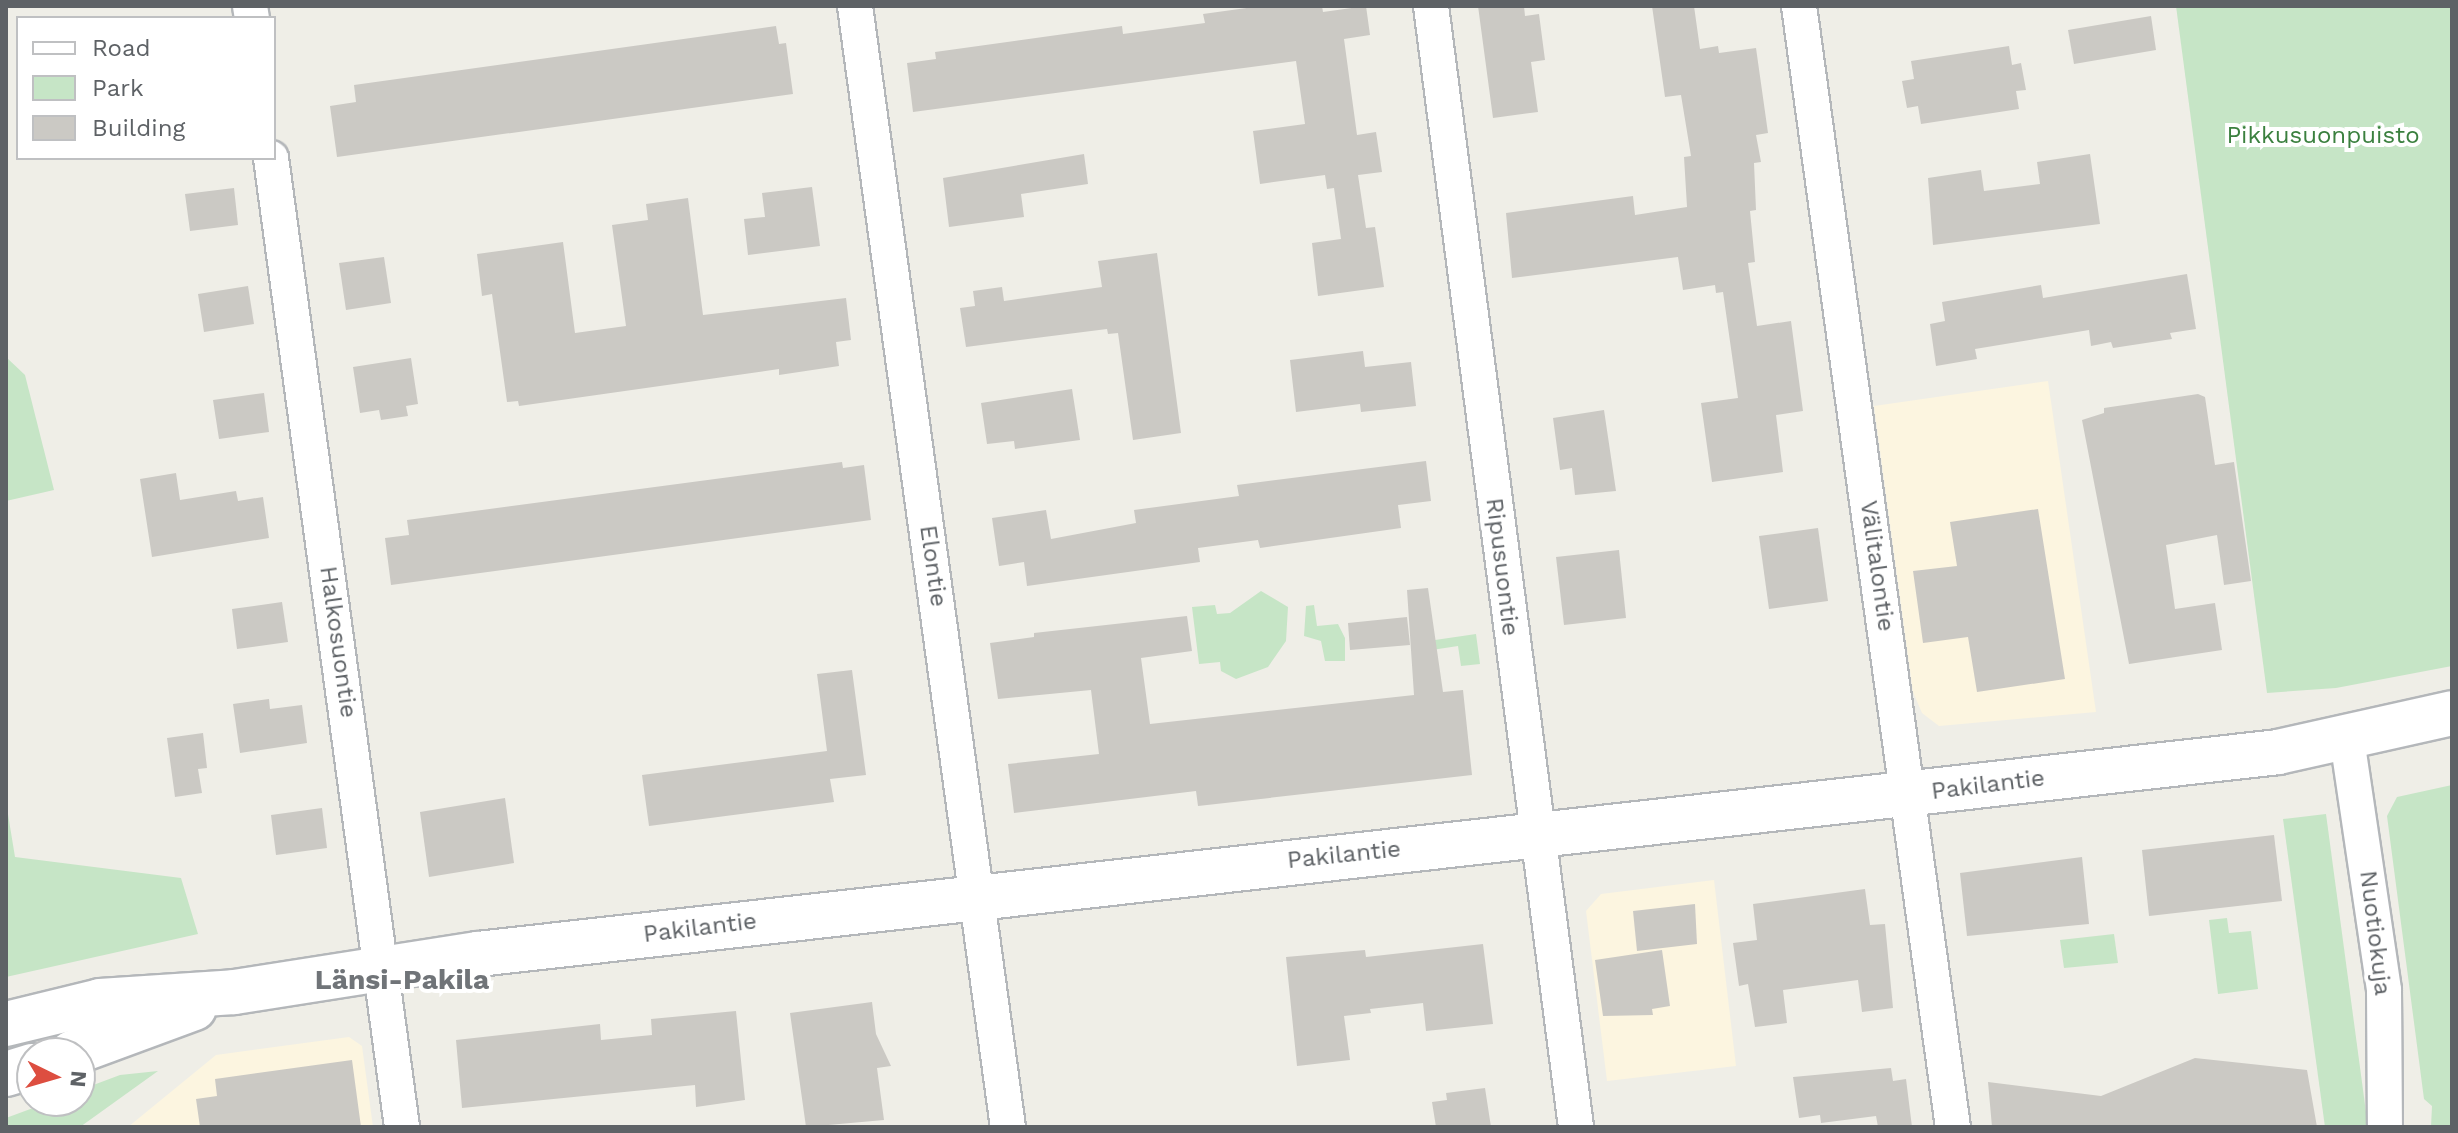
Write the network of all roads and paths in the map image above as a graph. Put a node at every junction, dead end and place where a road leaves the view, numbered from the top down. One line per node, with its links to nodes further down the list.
1 (855, 6): 9 (street, Elontie)
2 (1431, 6): 8 (street, Ripusuontie)
3 (1799, 6): 7 (street, Välitalontie)
4 (271, 160): 10 (street, Halkosuontie)
5 (2452, 713): 6 (main road, Pakilantie)
6 (2347, 739): 7 (main road, Pakilantie); 18 (street, Nuotiokuja)
7 (1908, 795): 8 (main road, Pakilantie); 17 (street, Välitalontie)
8 (1537, 834): 9 (main road, Pakilantie); 16 (street, Ripusuontie)
9 (977, 895): 10 (main road, Pakilantie); 15 (street, Elontie)
10 (382, 966): 11 (main road, Pakilantie); 14 (street, Halkosuontie)
11 (234, 992): 12 (main road, Pakilantie); 13 (main road, Pakilantie)
12 (6, 1024)
13 (96, 1044)
14 (402, 1127)
15 (1008, 1127)
16 (1576, 1127)
17 (1953, 1127)
18 (2385, 1127)

